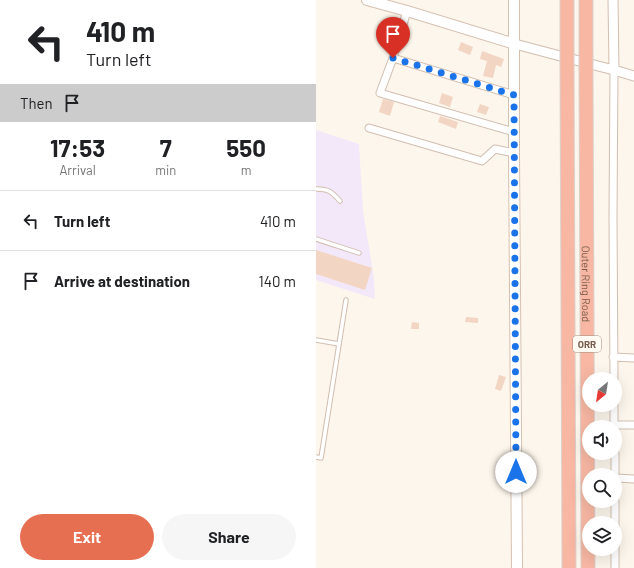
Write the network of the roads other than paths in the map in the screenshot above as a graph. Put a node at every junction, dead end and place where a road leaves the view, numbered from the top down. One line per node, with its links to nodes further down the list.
1 (368, 0): 6 (main road)
2 (514, 0): 7 (main road)
3 (567, 0): 32 (highway, Outer Ring Road / ORR)
4 (586, 0): 33 (highway, Outer Ring Road / ORR)
5 (613, 0): 9 (street)
6 (407, 11): 7 (main road); 8 (street)
7 (515, 44): 9 (street); 11 (main road)
8 (393, 58): 11 (street); 13 (street)
9 (614, 70): 10 (street); 22 (street)
10 (634, 76)
11 (514, 95): 13 (main road)
12 (370, 128): 14 (street)
13 (514, 132): 14 (main road)
14 (514, 153): 31 (main road)
15 (316, 189): 16 (lane)
16 (340, 201)
17 (316, 239): 18 (lane)
18 (359, 253)
19 (346, 300): 21 (lane)
20 (316, 340): 21 (lane)
21 (339, 344): 27 (lane)
22 (613, 357): 23 (street); 24 (street)
23 (634, 358)
24 (614, 372)
25 (634, 425): 26 (street)
26 (622, 426)
27 (316, 457)
28 (622, 478): 29 (street)
29 (634, 479)
30 (615, 508): 34 (street)
31 (517, 568)
32 (569, 568)
33 (588, 568)
34 (616, 568)

